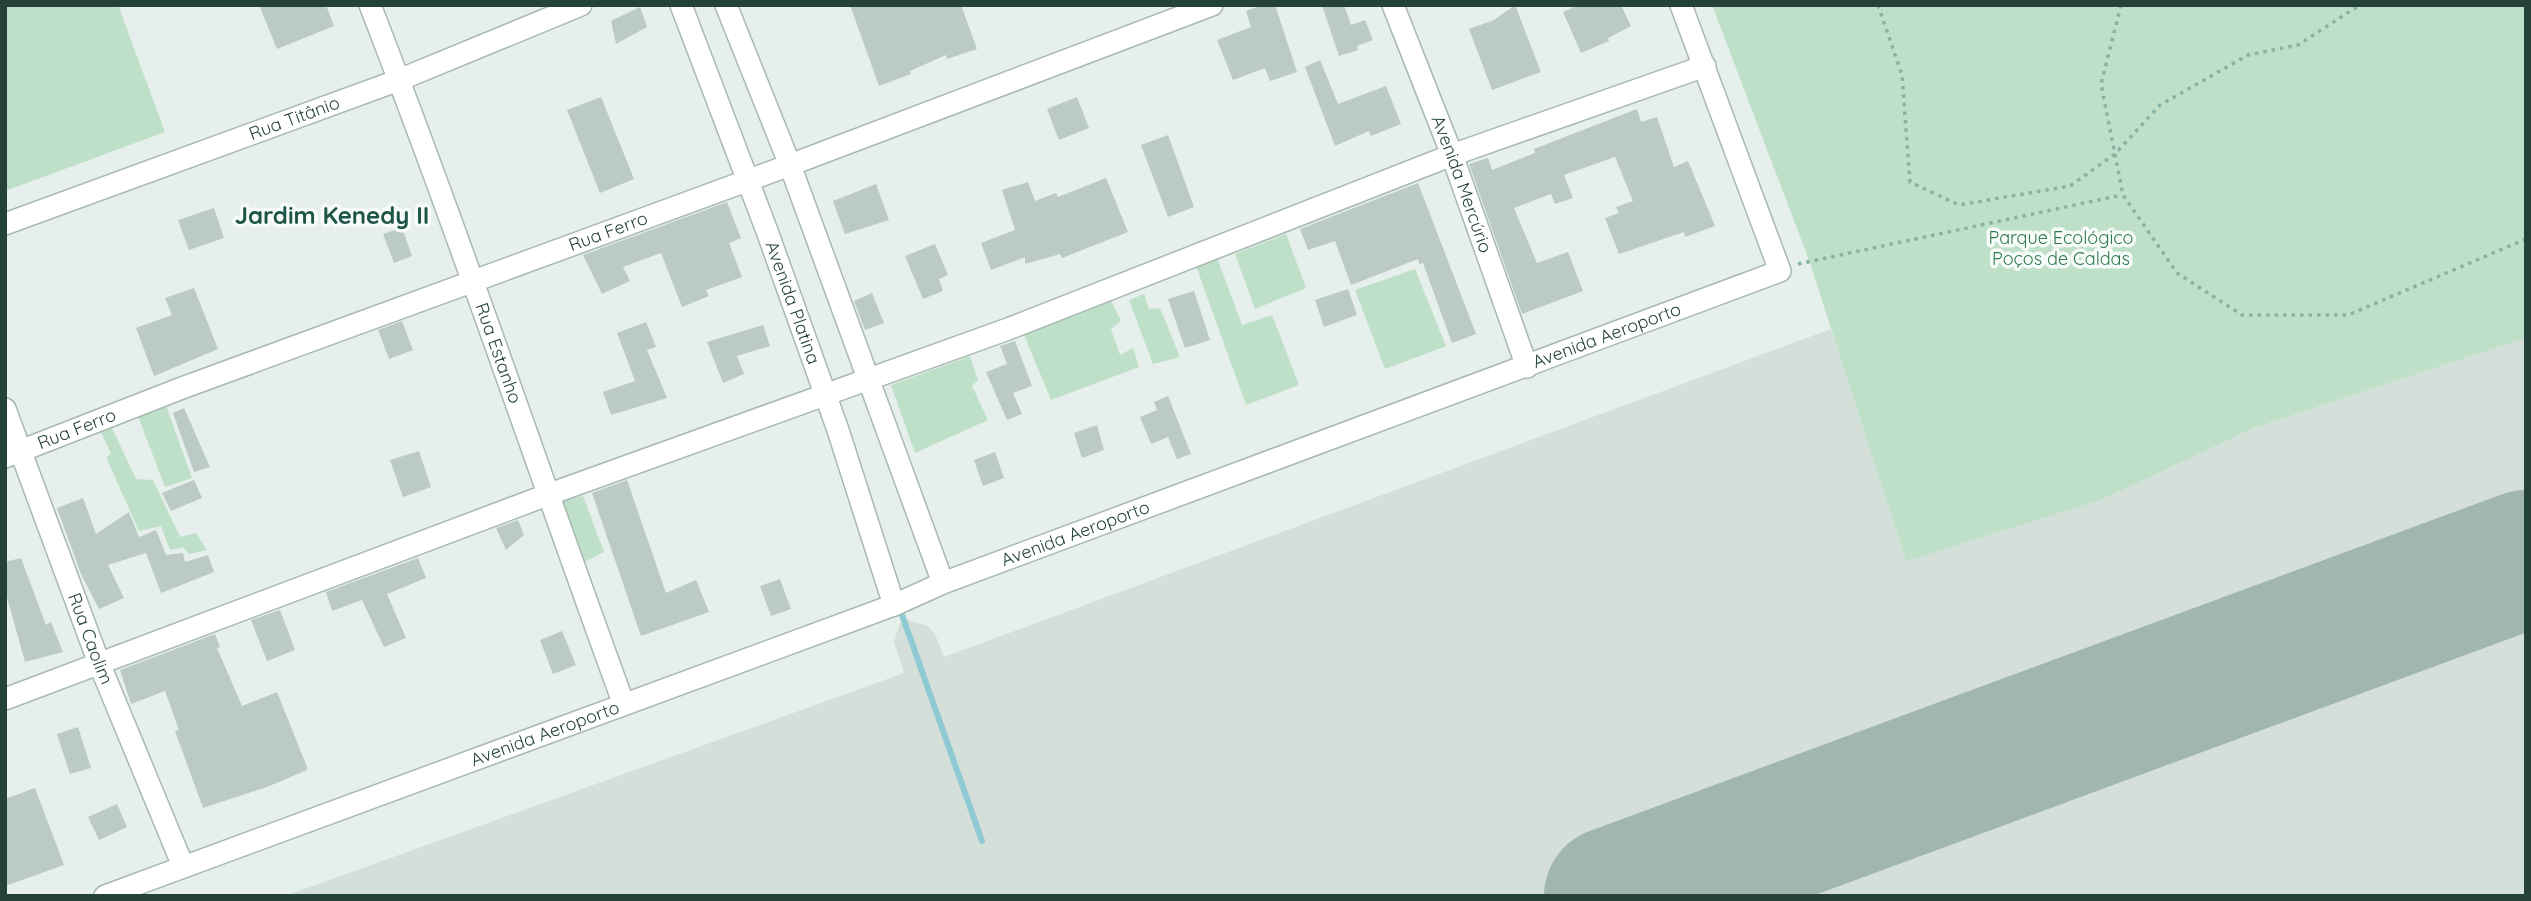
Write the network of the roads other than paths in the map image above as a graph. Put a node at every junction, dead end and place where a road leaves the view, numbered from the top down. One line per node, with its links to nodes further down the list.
1 (370, 5): 9 (street, Rua Estanho)
2 (581, 5): 9 (street, Rua Titânio)
3 (681, 5): 12 (street, Avenida Platina)
4 (726, 5): 11 (street)
5 (1212, 5): 11 (street, Rua Ferro)
6 (1393, 5): 10 (street, Avenida Mercúrio)
7 (1681, 5): 8 (street)
8 (1705, 66): 10 (street); 15 (street, Avenida Aeroporto)
9 (399, 80): 13 (street, Rua Titânio); 14 (street, Rua Estanho)
10 (1452, 155): 15 (street, Avenida Mercúrio); 16 (street)
11 (790, 165): 12 (street, Rua Ferro); 16 (street)
12 (745, 179): 14 (street, Rua Ferro); 17 (street, Avenida Platina)
13 (5, 224)
14 (473, 279): 19 (street, Rua Ferro); 20 (street, Rua Estanho)
15 (1527, 367): 21 (street, Avenida Aeroporto)
16 (869, 377): 17 (street); 21 (street)
17 (824, 394): 20 (street); 22 (street, Avenida Platina)
18 (5, 409): 19 (street, Rua Caolim)
19 (13, 454): 23 (street, Rua Caolim)
20 (547, 495): 23 (street); 25 (street, Rua Estanho)
21 (943, 583): 22 (street, Avenida Aeroporto)
22 (894, 605): 25 (street, Avenida Aeroporto)
23 (99, 663): 24 (street); 26 (street, Rua Caolim)
24 (5, 699)
25 (623, 702): 26 (street, Avenida Aeroporto)
26 (183, 866): 27 (street, Avenida Aeroporto)
27 (105, 896)

